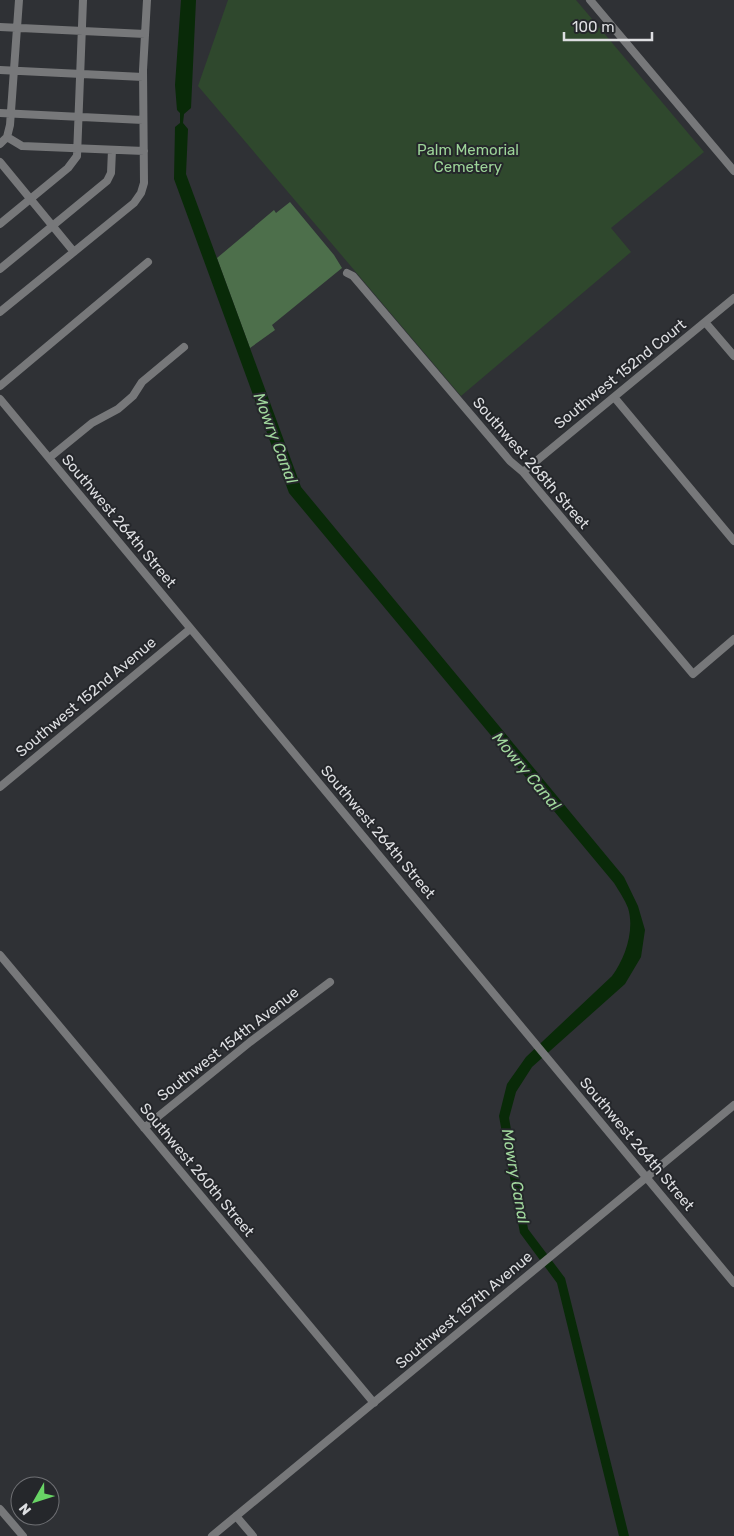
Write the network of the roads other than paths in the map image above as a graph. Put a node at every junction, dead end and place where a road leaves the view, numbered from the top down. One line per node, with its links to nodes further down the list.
1 (19, 0): 6 (street)
2 (83, 0): 7 (street)
3 (147, 0): 8 (street)
4 (590, 0): 23 (street)
5 (0, 26): 6 (street)
6 (18, 27): 7 (street); 10 (street)
7 (82, 31): 8 (street); 11 (street)
8 (145, 34): 12 (street)
9 (0, 70): 10 (street)
10 (15, 71): 11 (street); 14 (street)
11 (80, 74): 12 (street); 15 (street)
12 (144, 77): 16 (street)
13 (0, 113): 14 (street)
14 (11, 114): 15 (street); 17 (street)
15 (80, 117): 16 (street); 19 (street)
16 (144, 120): 21 (street)
17 (7, 137): 18 (street); 19 (street)
18 (0, 144)
19 (78, 149): 20 (street); 24 (street)
20 (112, 150): 21 (street); 26 (street)
21 (144, 151): 27 (street)
22 (0, 162): 24 (street)
23 (734, 171)
24 (30, 199): 25 (street); 26 (street)
25 (0, 224)
26 (52, 226): 27 (street); 29 (street)
27 (74, 252): 32 (street)
28 (148, 262): 36 (street)
29 (0, 269)
30 (346, 273): 40 (street, Southwest 268th Street)
31 (734, 298): 33 (street, Southwest 152nd Court)
32 (0, 312)
33 (705, 322): 35 (street); 37 (street, Southwest 152nd Court)
34 (184, 347): 39 (street)
35 (734, 356)
36 (0, 386)
37 (614, 397): 40 (street, Southwest 152nd Court); 41 (street)
38 (0, 399): 39 (street, Southwest 264th Street)
39 (49, 458): 42 (street, Southwest 264th Street)
40 (523, 472): 43 (street, Southwest 268th Street)
41 (734, 541)
42 (190, 629): 44 (street, Southwest 152nd Avenue); 49 (street, Southwest 264th Street)
43 (734, 639)
44 (0, 787)
45 (0, 955): 48 (street, Southwest 260th Street)
46 (330, 982): 48 (street, Southwest 154th Avenue)
47 (734, 1105): 49 (street, Southwest 157th Avenue)
48 (144, 1128): 51 (street, Southwest 260th Street)
49 (646, 1177): 50 (street, Southwest 264th Street); 51 (street, Southwest 157th Avenue)
50 (734, 1283)
51 (374, 1402): 53 (street, Southwest 157th Avenue)
52 (0, 1509): 54 (street)
53 (236, 1516): 55 (street, Southwest 157th Avenue); 56 (street)
54 (23, 1536)
55 (212, 1536)
56 (253, 1536)

